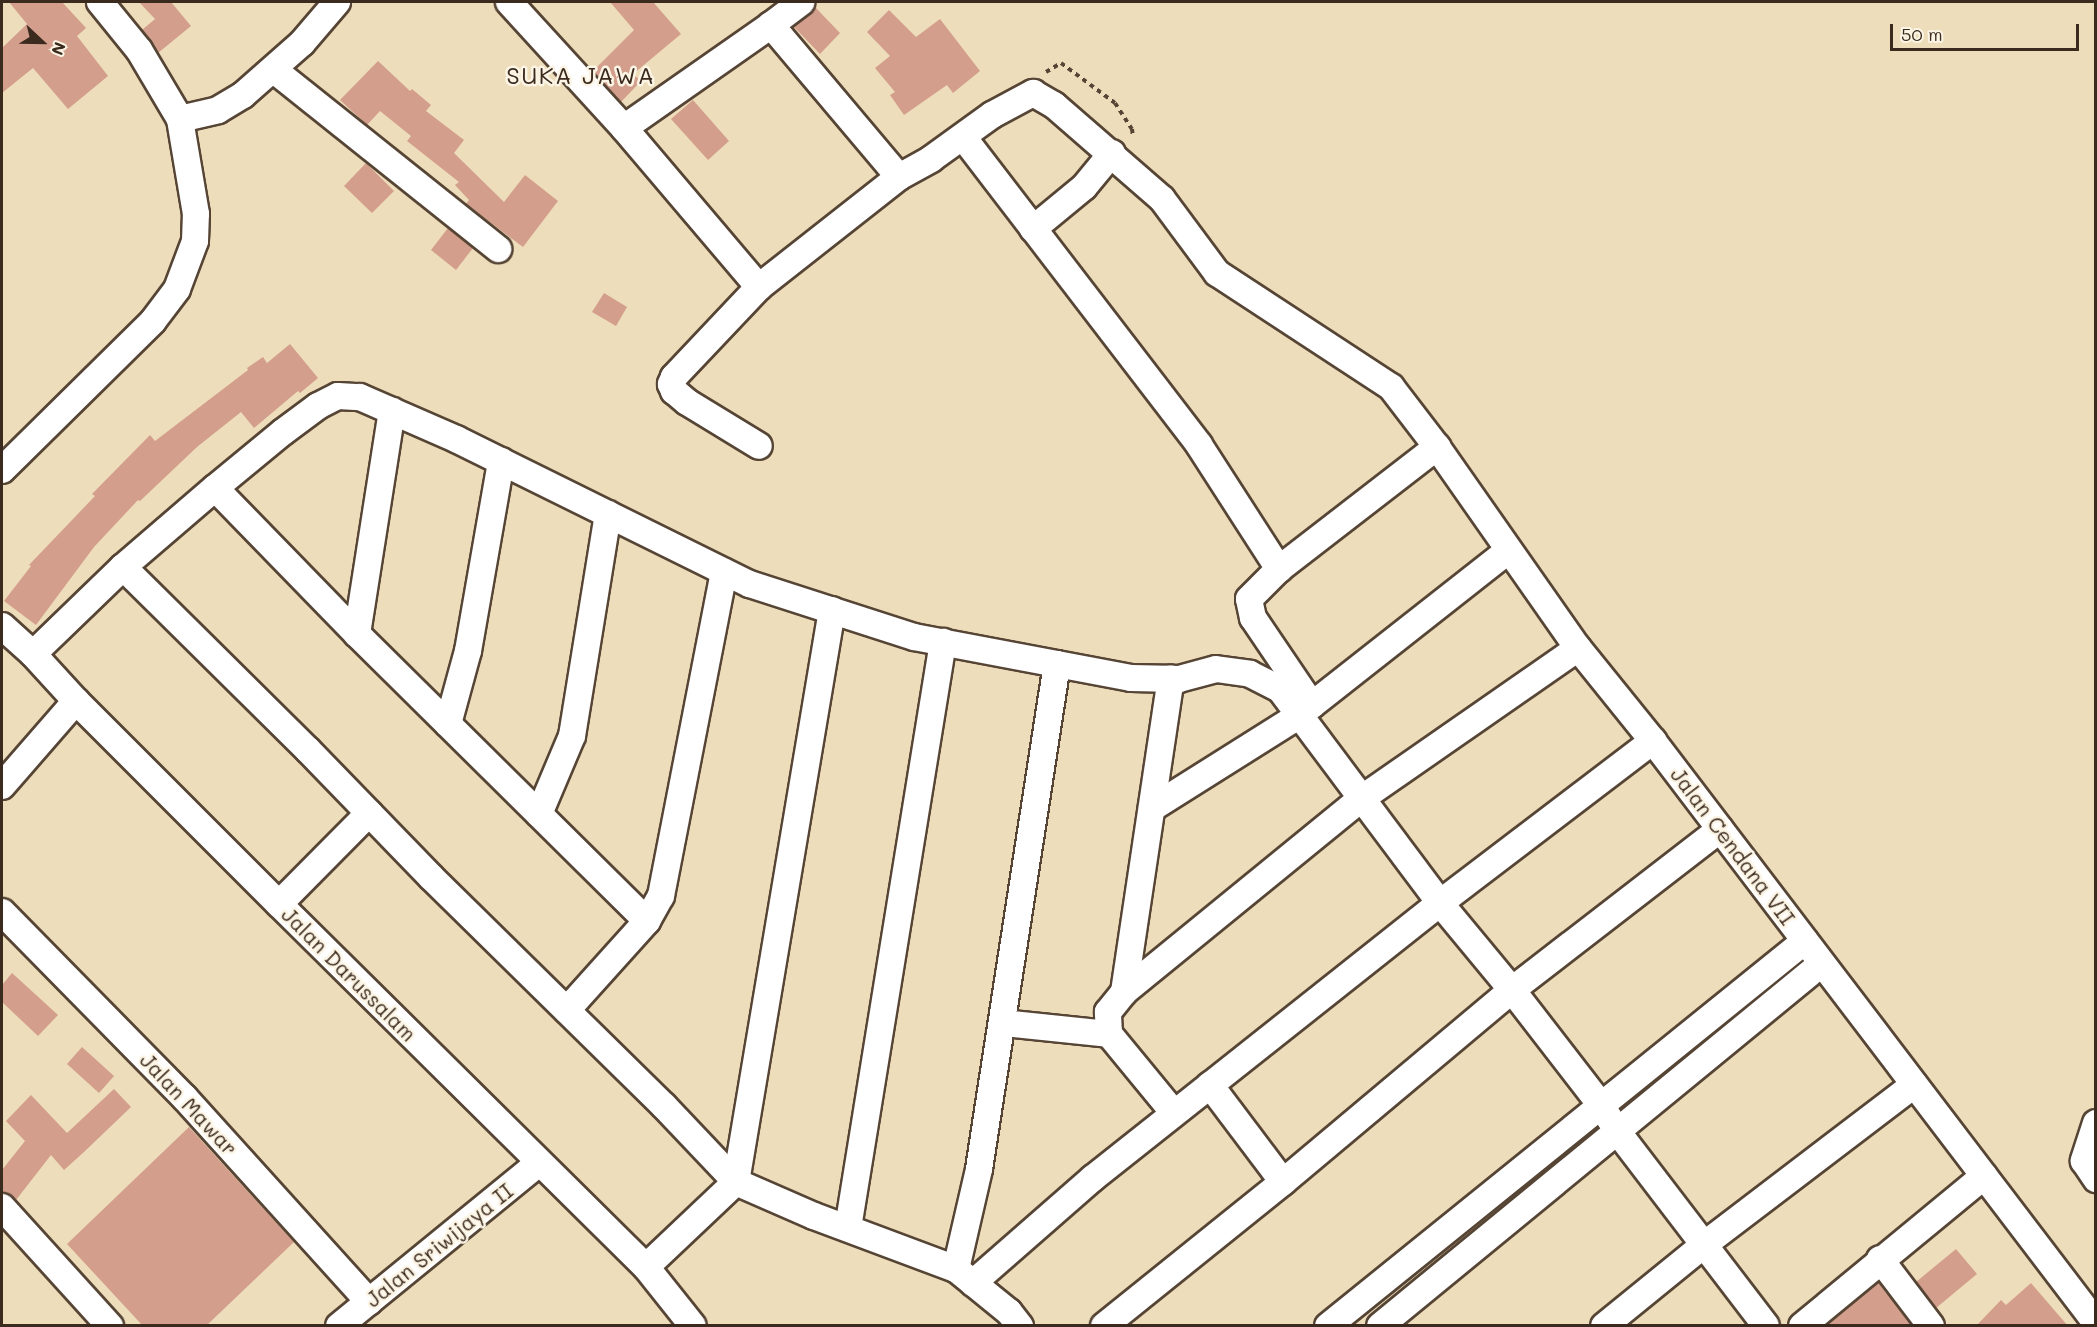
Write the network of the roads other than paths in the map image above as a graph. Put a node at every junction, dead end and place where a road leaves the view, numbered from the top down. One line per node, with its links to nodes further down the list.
1 (100, 2): 7 (street)
2 (337, 2): 6 (street)
3 (509, 2): 8 (street)
4 (801, 2): 5 (street)
5 (771, 25): 8 (street); 11 (street)
6 (274, 70): 7 (street); 13 (street)
7 (180, 119): 19 (street)
8 (624, 128): 14 (street)
9 (963, 137): 10 (street, Jalan Cendana VII); 11 (street); 12 (street)
10 (1112, 153): 12 (street); 17 (street, Jalan Cendana VII)
11 (899, 177): 14 (street)
12 (1033, 229): 24 (street)
13 (498, 249)
14 (759, 287): 16 (street)
15 (392, 411): 18 (street); 20 (street); 28 (street)
16 (759, 446)
17 (1437, 447): 22 (street, Jalan Cendana VII); 24 (street)
18 (501, 461): 21 (street); 36 (street)
19 (2, 470)
20 (215, 488): 23 (street); 28 (street)
21 (608, 514): 25 (street); 42 (street)
22 (1508, 551): 30 (street, Jalan Cendana VII); 35 (street)
23 (123, 567): 31 (street); 41 (street)
24 (1279, 568): 35 (street)
25 (724, 572): 26 (street); 47 (street)
26 (832, 610): 29 (street); 64 (street)
27 (2, 626): 31 (street, Jalan Darussalam)
28 (357, 634): 36 (street)
29 (943, 642): 32 (street); 67 (street)
30 (1578, 648): 37 (street, Jalan Cendana VII); 39 (street)
31 (33, 654): 34 (street, Jalan Darussalam)
32 (1057, 664): 33 (street); 53 (street)
33 (1171, 679): 35 (street); 40 (street)
34 (76, 701): 38 (street); 45 (street, Jalan Darussalam)
35 (1305, 711): 39 (street); 40 (street)
36 (448, 724): 42 (street)
37 (1653, 741): 43 (street, Jalan Cendana VII); 44 (street)
38 (2, 786)
39 (1361, 799): 44 (street); 51 (street)
40 (1152, 808): 51 (street)
41 (369, 813): 45 (street); 52 (street)
42 (539, 814): 47 (street)
43 (1720, 829): 48 (street, Jalan Cendana VII); 50 (street)
44 (1440, 903): 50 (street); 55 (street)
45 (279, 904): 61 (street, Jalan Darussalam)
46 (2, 912): 73 (street, Jalan Mawar)
47 (647, 921): 52 (street)
48 (1805, 941): 49 (street, Jalan Cendana VII); 57 (street)
49 (1821, 963): 56 (street, Jalan Cendana VII); 60 (street)
50 (1512, 990): 57 (street); 65 (street)
51 (1124, 992): 54 (street)
52 (567, 1010): 64 (street)
53 (1003, 1023): 54 (street); 71 (street)
54 (1109, 1034): 58 (street)
55 (1210, 1085): 58 (street); 65 (street)
56 (1914, 1085): 62 (street, Jalan Cendana VII); 68 (street)
57 (1601, 1106): 60 (street); 72 (street)
58 (1174, 1113): 71 (street)
59 (2096, 1123): 63 (street)
60 (1617, 1131): 68 (street); 74 (street)
61 (539, 1163): 70 (street, Jalan Darussalam); 73 (street, Jalan Sriwijaya II)
62 (1984, 1176): 69 (street); 75 (street, Jalan Cendana VII)
63 (2096, 1179)
64 (736, 1182): 67 (street); 70 (street)
65 (1283, 1182): 80 (street)
66 (2, 1207): 76 (street)
67 (848, 1228): 71 (street)
68 (1705, 1244): 82 (street); 83 (street)
69 (1880, 1259): 84 (street); 85 (street)
70 (646, 1267): 78 (street, Jalan Darussalam)
71 (964, 1276): 79 (street)
72 (1369, 1292): 74 (street); 81 (street)
73 (369, 1302): 77 (street, Jalan Sriwijaya II)
74 (1386, 1323)
75 (2096, 1323)
76 (110, 1326)
77 (339, 1326)
78 (693, 1326)
79 (1020, 1326)
80 (1104, 1326)
81 (1328, 1326)
82 (1604, 1326)
83 (1766, 1326)
84 (1802, 1326)
85 (1931, 1326)

